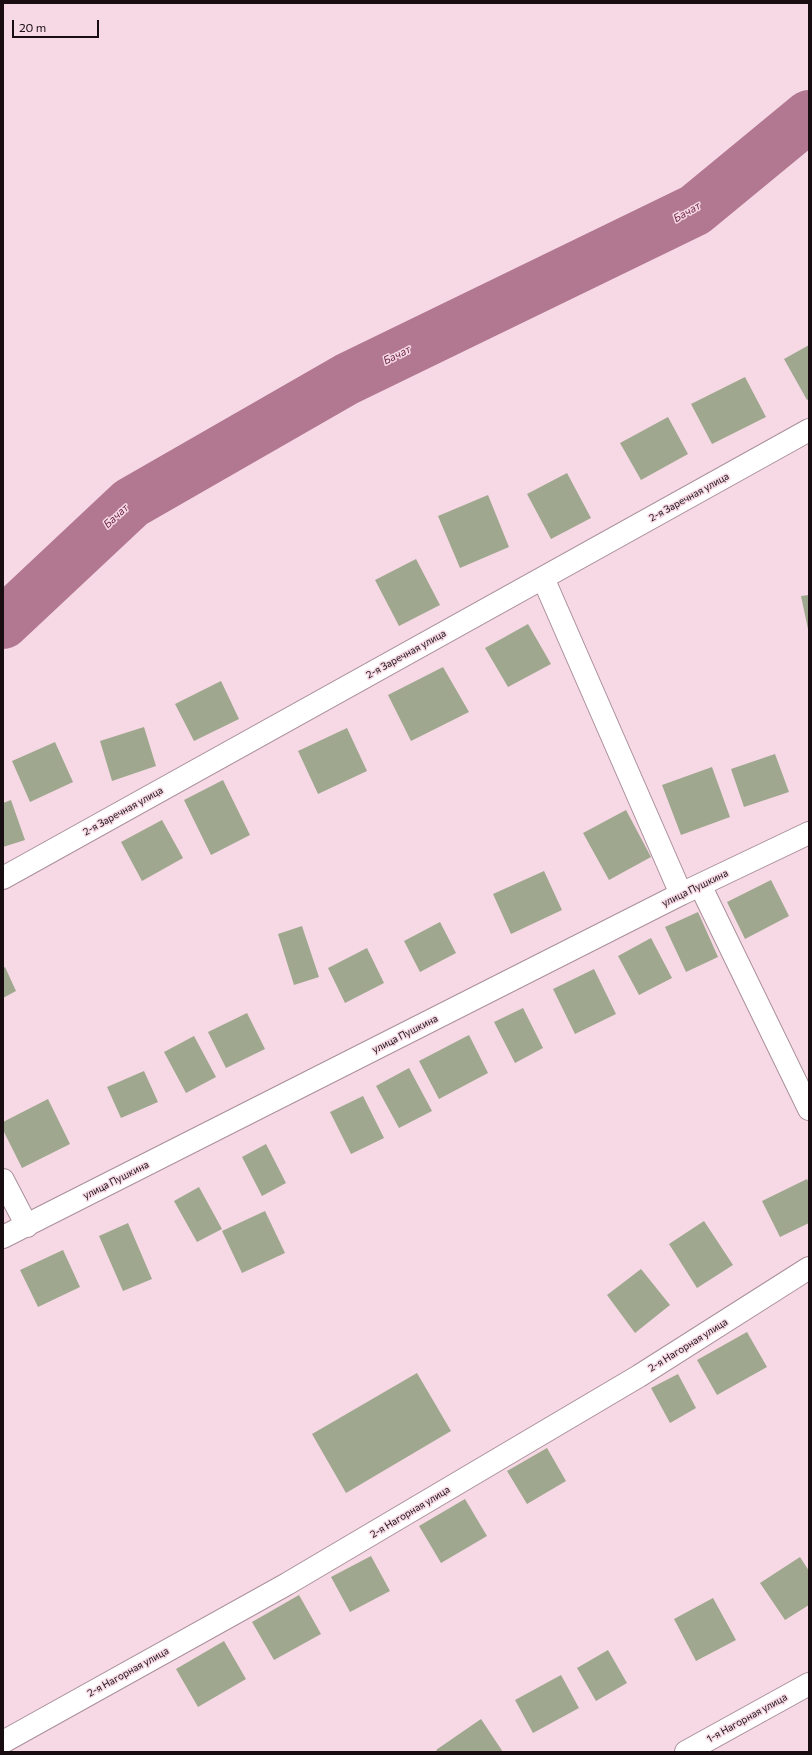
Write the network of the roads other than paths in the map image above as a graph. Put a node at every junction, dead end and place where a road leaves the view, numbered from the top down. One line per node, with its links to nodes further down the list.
1 (807, 438): 2 (street, 2-я Заречная улица)
2 (542, 578): 4 (street, 2-я Заречная улица); 6 (street)
3 (809, 833): 5 (street, улица Пушкина)
4 (3, 878)
5 (700, 885): 6 (street, улица Пушкина); 7 (street)
6 (681, 894): 9 (street, улица Пушкина)
7 (809, 1109)
8 (3, 1180): 9 (street)
9 (26, 1226): 10 (street, улица Пушкина)
10 (3, 1238)
11 (809, 1268): 13 (street, 2-я Нагорная улица)
12 (809, 1684): 14 (street, 1-я Нагорная улица)
13 (3, 1742)
14 (686, 1752)

